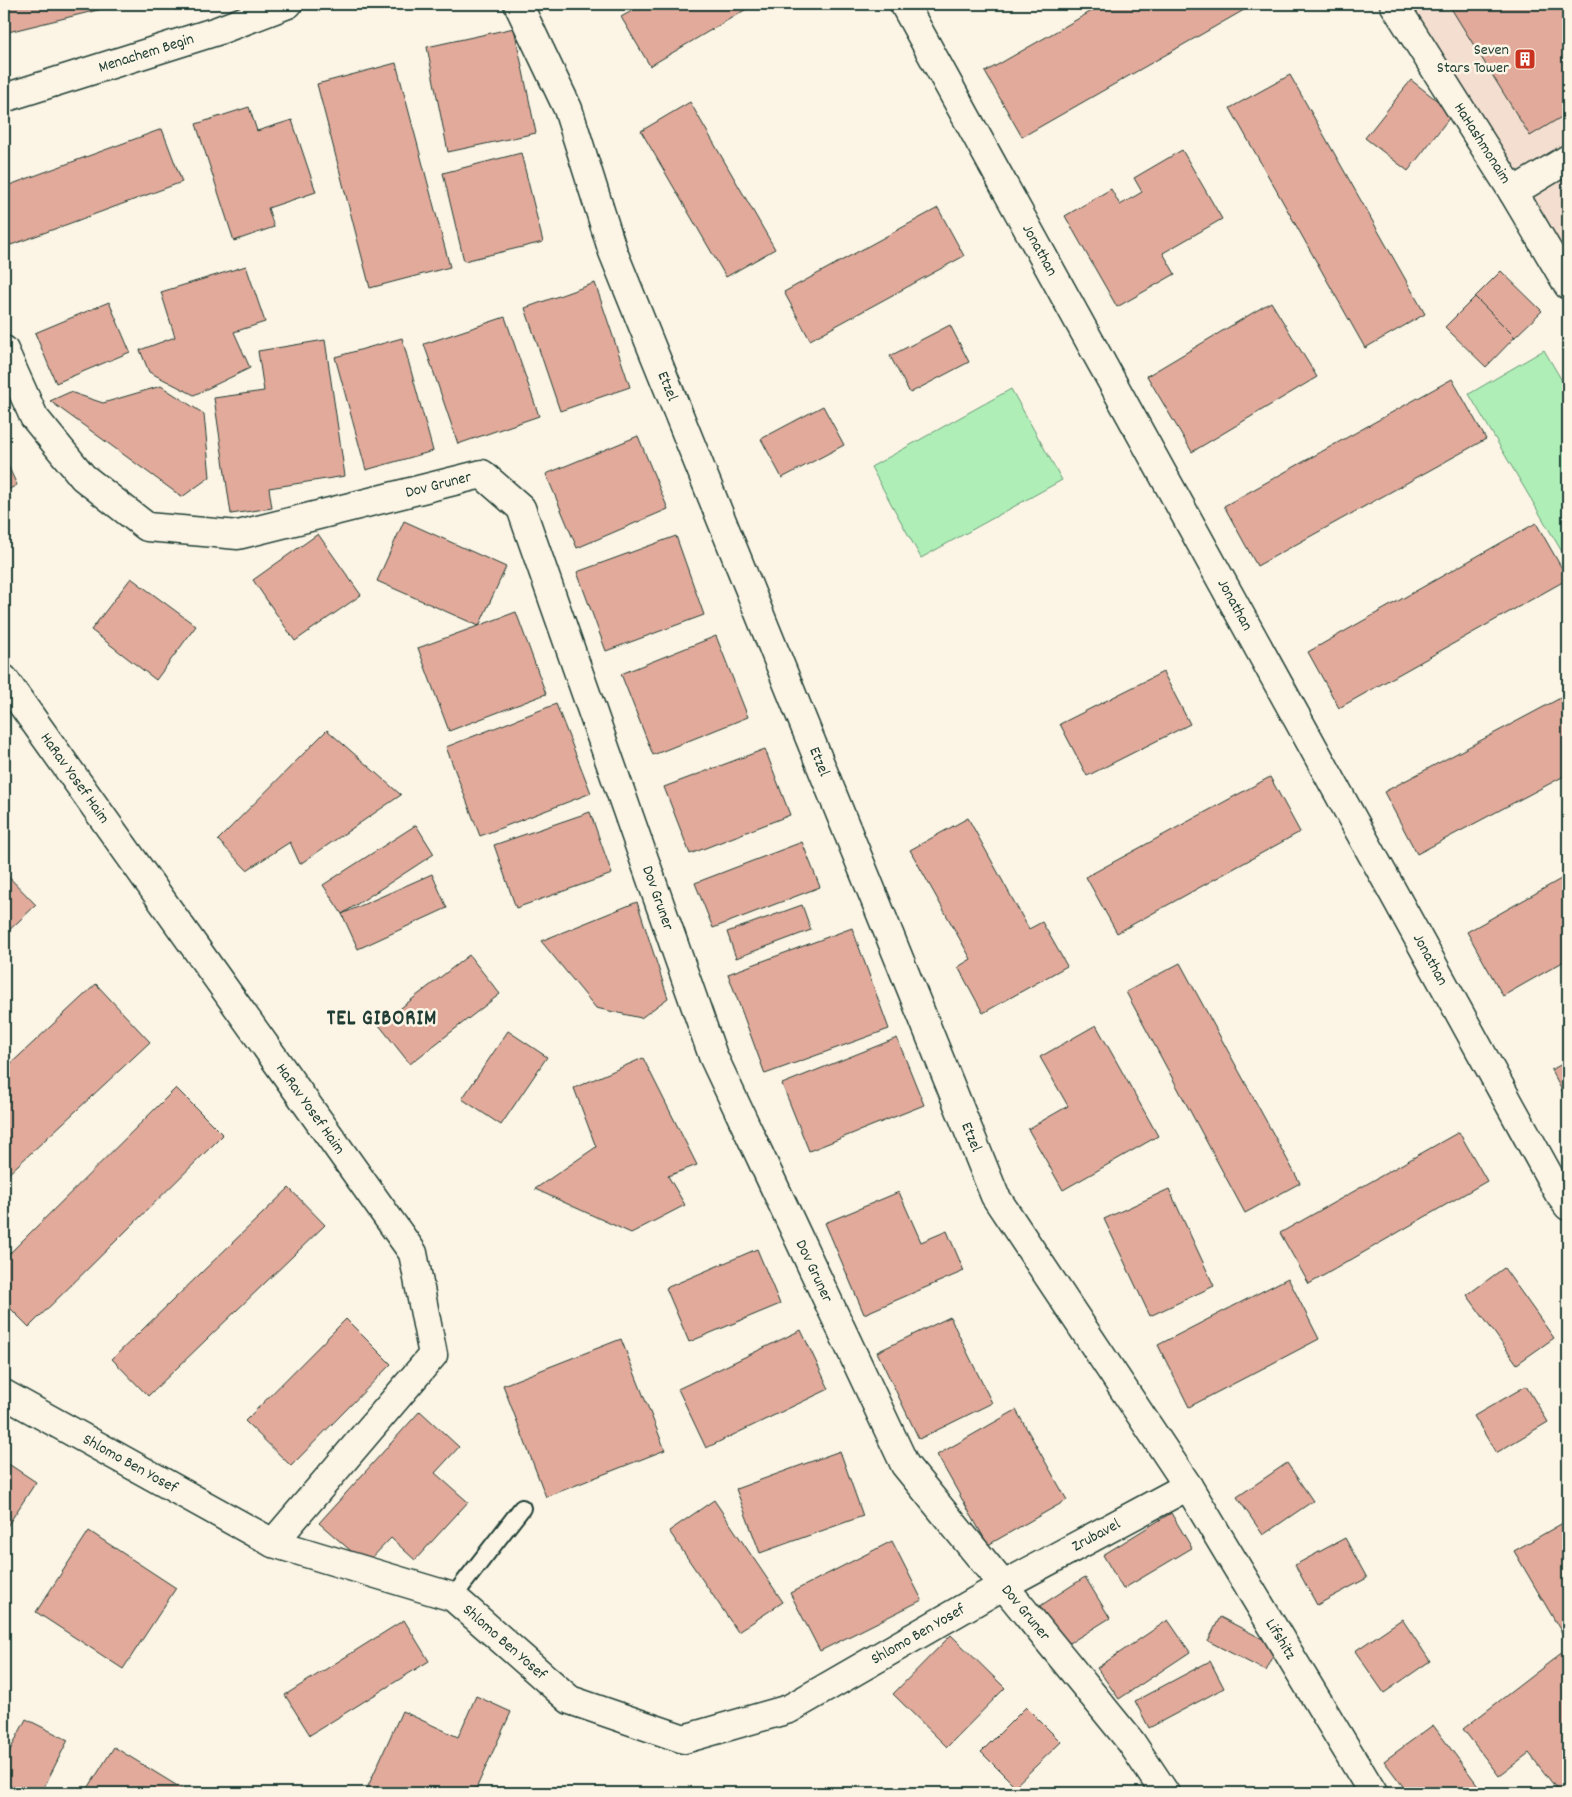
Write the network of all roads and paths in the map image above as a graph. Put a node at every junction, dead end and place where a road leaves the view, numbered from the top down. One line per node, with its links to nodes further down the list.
1 (288, 4): 5 (street, Menachem Begin)
2 (518, 4): 13 (street, Etzel)
3 (904, 4): 11 (street, Jonathan)
4 (1394, 4): 7 (street, HaHashmonaim)
5 (4, 98)
6 (1568, 159): 7 (street)
7 (1513, 192): 8 (street, HaHashmonaim)
8 (1568, 285)
9 (4, 350): 16 (street, Dov Gruner)
10 (4, 679): 15 (street, HaRav Yosef Haim)
11 (1568, 1206)
12 (4, 1394): 15 (street, Shlomo Ben Yosef)
13 (1188, 1486): 16 (street, Zrubavel); 19 (street, Lifshitz)
14 (522, 1508): 17 (lane)
15 (273, 1543): 17 (street, Shlomo Ben Yosef)
16 (1004, 1585): 17 (street, Shlomo Ben Yosef); 18 (street, Dov Gruner)
17 (453, 1597)
18 (1165, 1793)
19 (1373, 1793)

